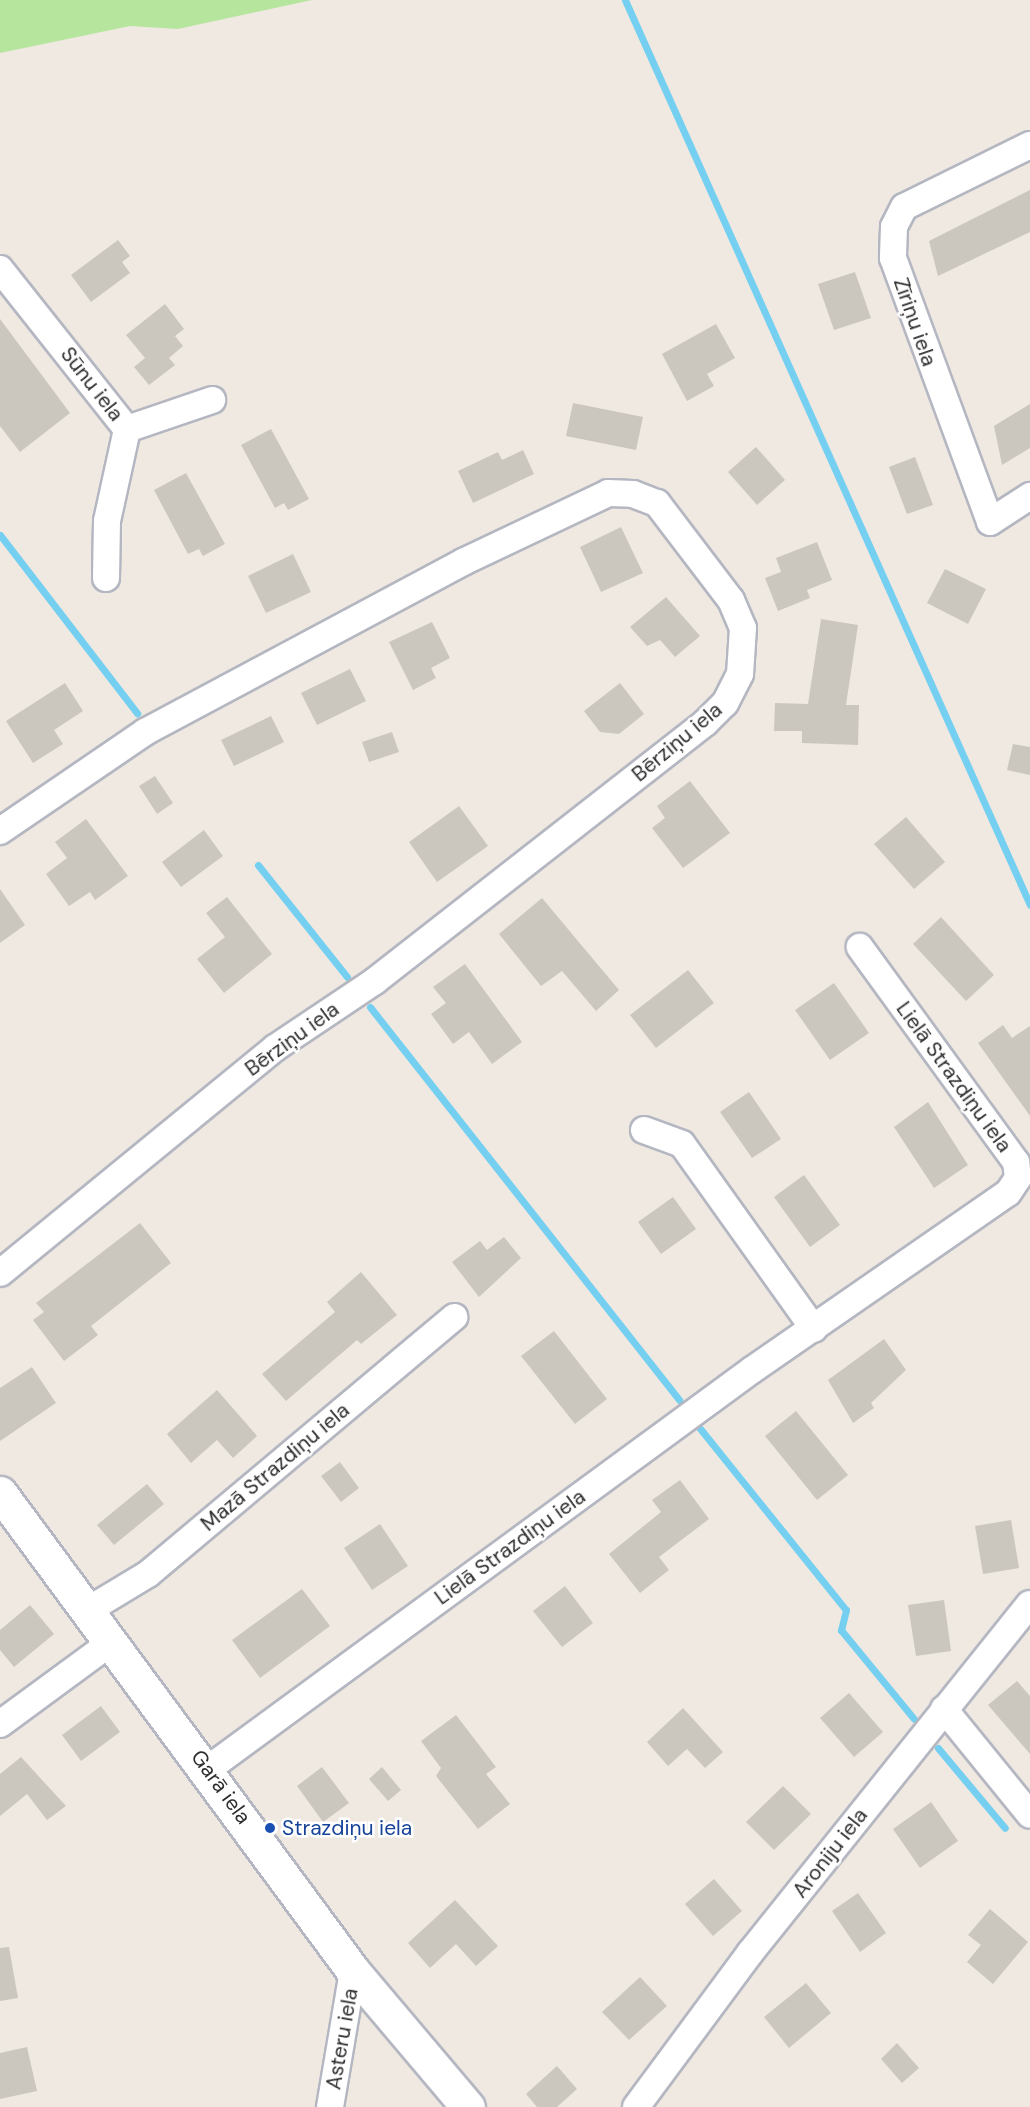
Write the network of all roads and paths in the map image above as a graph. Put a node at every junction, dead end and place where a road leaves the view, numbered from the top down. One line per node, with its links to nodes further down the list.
1 (1030, 145): 5 (street, Zīriņu iela)
2 (0, 268): 4 (street, Sūnu iela)
3 (212, 400): 4 (street, Sūnu iela)
4 (127, 429): 6 (street)
5 (1030, 496)
6 (106, 578)
7 (0, 831): 10 (street, Bērziņu iela)
8 (860, 947): 12 (street, Lielā Strazdiņu iela)
9 (644, 1130): 12 (street)
10 (0, 1273)
11 (454, 1317): 15 (street, Mazā Strazdiņu iela)
12 (814, 1329): 19 (street, Lielā Strazdiņu iela)
13 (0, 1493): 15 (street, Garā iela)
14 (1030, 1604): 17 (street, Aroniju iela)
15 (90, 1609): 16 (street, Garā iela)
16 (113, 1641): 18 (street); 19 (street, Garā iela)
17 (944, 1709): 20 (street); 24 (street, Aroniju iela)
18 (0, 1724)
19 (208, 1769): 21 (street, Garā iela)
20 (1030, 1815)
21 (353, 1971): 22 (street, Asteru iela); 23 (street, Garā iela)
22 (330, 2107)
23 (468, 2107)
24 (636, 2107)

